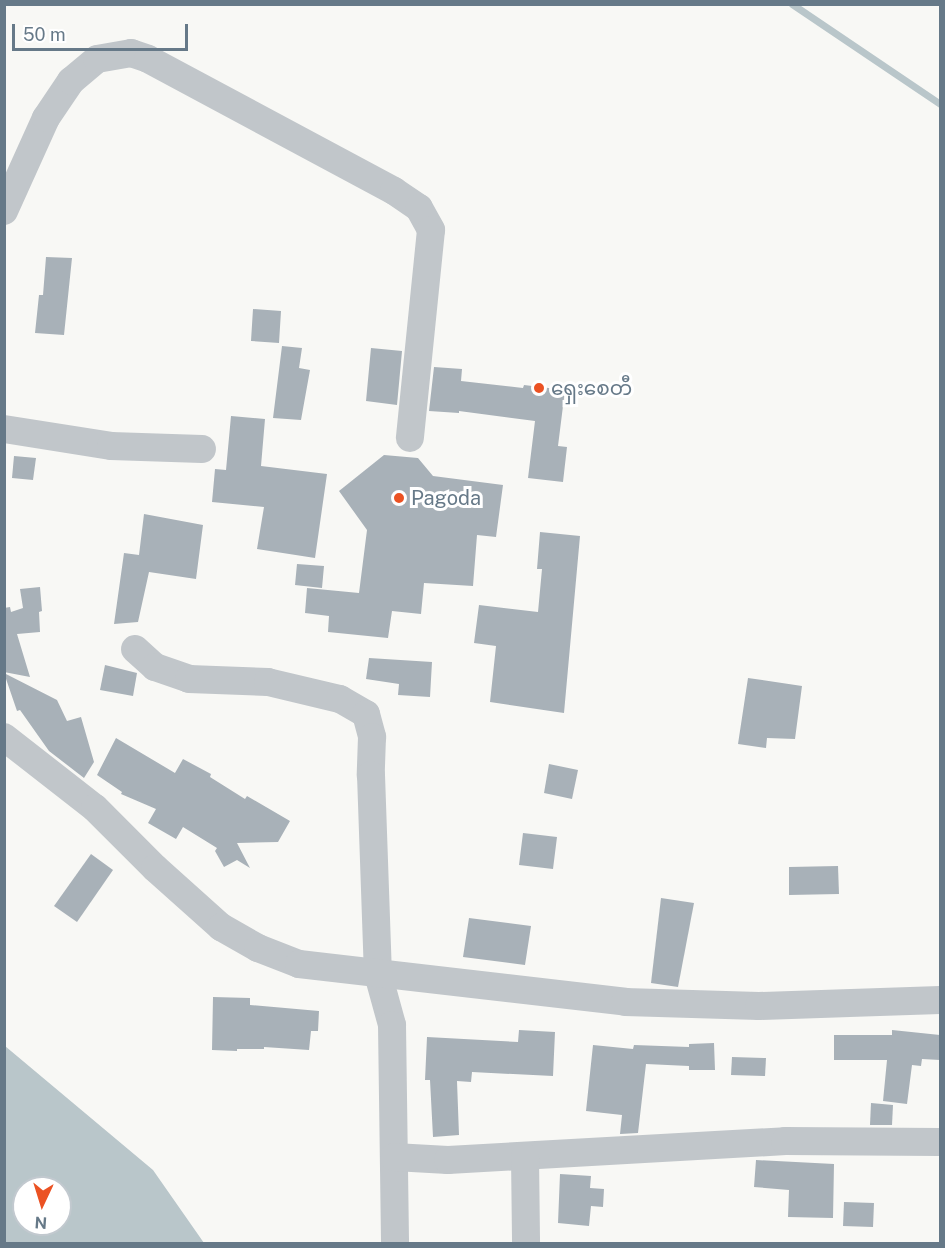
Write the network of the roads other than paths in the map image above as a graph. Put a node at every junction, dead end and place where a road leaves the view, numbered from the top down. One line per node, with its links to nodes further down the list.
1 (4, 211): 3 (street)
2 (4, 429): 4 (street)
3 (410, 438)
4 (202, 449)
5 (135, 649): 7 (street)
6 (4, 737): 7 (street)
7 (378, 974): 8 (street); 10 (street)
8 (940, 999)
9 (940, 1142): 11 (street)
10 (394, 1157): 11 (street); 12 (street)
11 (525, 1157): 13 (street)
12 (395, 1244)
13 (526, 1244)

